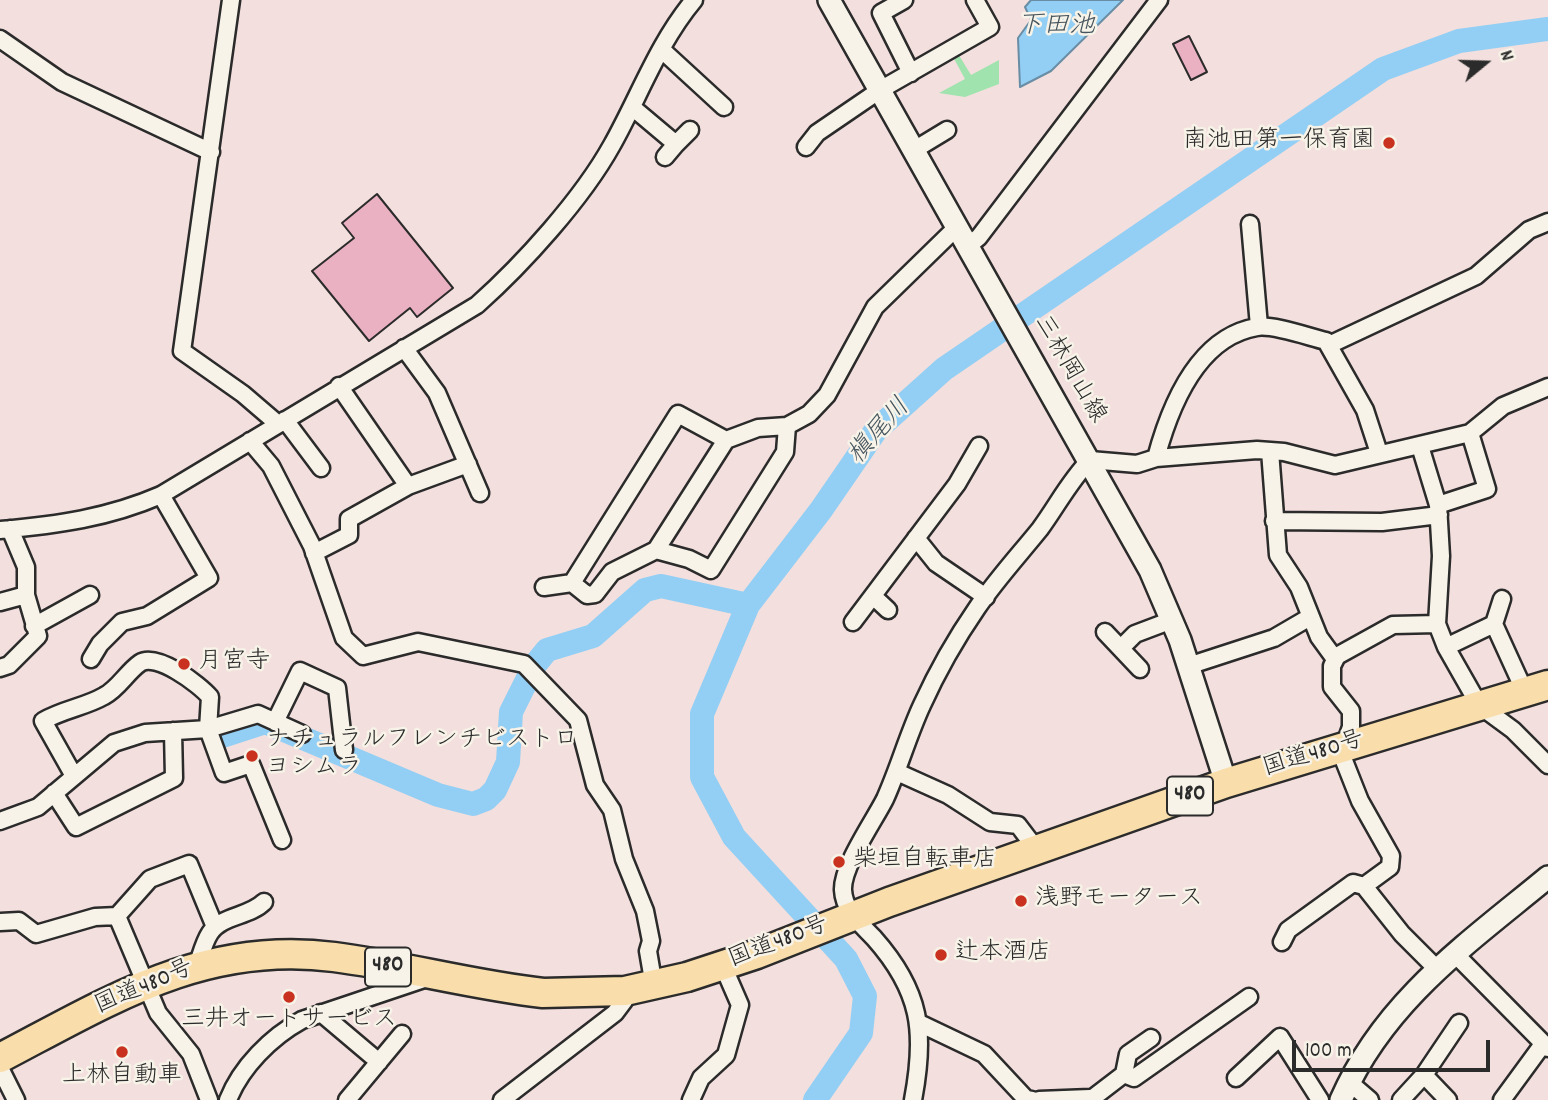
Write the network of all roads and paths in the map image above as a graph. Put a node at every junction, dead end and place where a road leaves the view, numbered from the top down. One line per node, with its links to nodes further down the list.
1 (231, 0): 17 (street)
2 (694, 0): 8 (street)
3 (829, 0): 10 (main road, 三林岡山線)
4 (904, 0): 9 (street)
5 (975, 0): 9 (street)
6 (1159, 0): 21 (street)
7 (0, 39): 17 (street)
8 (662, 50): 11 (street); 12 (street)
9 (911, 73): 10 (street)
10 (880, 90): 15 (street); 16 (main road, 三林岡山線)
11 (632, 107): 13 (street); 24 (street)
12 (724, 107)
13 (690, 130)
14 (947, 130): 16 (street)
15 (808, 138)
16 (914, 150): 20 (main road, 三林岡山線)
17 (211, 152): 27 (street)
18 (1548, 222): 23 (street)
19 (1250, 224): 22 (street)
20 (957, 227): 21 (main road, 三林岡山線); 28 (street)
21 (968, 246): 37 (main road, 三林岡山線)
22 (1259, 326): 23 (street); 36 (street)
23 (1329, 345): 35 (street)
24 (404, 348): 25 (street); 38 (street)
25 (339, 386): 27 (street); 40 (street)
26 (1548, 387): 29 (street)
27 (281, 422): 31 (street); 39 (street)
28 (787, 426): 30 (street); 47 (street)
29 (1470, 433): 32 (street); 43 (street)
30 (726, 440): 47 (street); 49 (street)
31 (250, 442): 42 (street); 48 (street)
32 (1420, 446): 35 (street); 43 (street)
33 (1270, 451): 35 (street); 36 (street); 44 (street)
34 (971, 452): 46 (street)
35 (1379, 453)
36 (1156, 458): 37 (street)
37 (1090, 460): 54 (street); 59 (main road, 三林岡山線)
38 (468, 464): 40 (street); 41 (street)
39 (321, 468)
40 (408, 486): 48 (street)
41 (480, 493)
42 (161, 495): 45 (street); 67 (street)
43 (1439, 510): 44 (street); 61 (street)
44 (1274, 521): 58 (street)
45 (5, 529): 52 (street)
46 (916, 538): 53 (street); 54 (street)
47 (656, 550): 49 (street)
48 (314, 553): 102 (street)
49 (572, 583): 50 (street)
50 (544, 587)
51 (90, 594): 63 (street)
52 (26, 595): 56 (street); 63 (street)
53 (873, 596): 57 (street); 60 (street)
54 (986, 597): 81 (street)
55 (1502, 599): 62 (street)
56 (0, 602)
57 (888, 610)
58 (1310, 617): 68 (street); 69 (street)
59 (1172, 620): 66 (street); 69 (main road, 三林岡山線)
60 (853, 622)
61 (1437, 624): 65 (street); 68 (street)
62 (1494, 624): 65 (street); 72 (street)
63 (34, 625): 70 (street)
64 (1105, 632): 66 (street)
65 (1446, 647): 73 (street)
66 (1121, 648): 71 (street)
67 (92, 659)
68 (1335, 659): 78 (street)
69 (1188, 666): 83 (main road, 三林岡山線)
70 (0, 668)
71 (1140, 668)
72 (1536, 688): 73 (highway, 国道480号 / 480)
73 (1479, 705): 78 (highway, 国道480号 / 480); 80 (street)
74 (275, 722): 75 (street); 77 (street); 79 (street)
75 (208, 729): 76 (street); 82 (street); 86 (street)
76 (173, 731): 82 (street); 84 (street)
77 (302, 734)
78 (1341, 747): 83 (highway, 国道480号 / 480); 89 (street)
79 (344, 750)
80 (1548, 765)
81 (897, 772): 87 (street); 92 (street)
82 (74, 776): 84 (street)
83 (1226, 783): 87 (highway, 国道480号 / 480)
84 (54, 793): 85 (street)
85 (0, 821)
86 (282, 840)
87 (1037, 850): 92 (highway, 国道480号 / 480)
88 (1548, 877): 96 (main road)
89 (1364, 886): 95 (street); 99 (street)
90 (264, 902): 94 (street)
91 (117, 916): 93 (street); 94 (street); 101 (street)
92 (845, 919): 98 (highway, 国道480号 / 480); 106 (street)
93 (0, 922)
94 (215, 927): 97 (street)
95 (1282, 942)
96 (1455, 954): 99 (main road); 110 (street)
97 (197, 965): 100 (highway, 国道480号 / 480); 101 (highway, 国道480号 / 480)
98 (723, 966): 102 (highway, 国道480号 / 480); 124 (street)
99 (1436, 968): 117 (main road)
100 (435, 975): 103 (highway, 国道480号 / 480); 105 (street)
101 (145, 985): 111 (highway, 国道480号 / 480); 120 (street)
102 (654, 986): 103 (highway, 国道480号 / 480)
103 (625, 992): 123 (street)
104 (1249, 997): 114 (street)
105 (321, 1013): 112 (street); 121 (street)
106 (919, 1023): 125 (street); 126 (street)
107 (1459, 1023): 115 (street)
108 (402, 1034): 112 (street)
109 (1151, 1038): 114 (street)
110 (1545, 1046): 132 (street)
111 (0, 1058)
112 (379, 1062): 122 (street)
113 (0, 1068): 119 (street)
114 (1124, 1074): 118 (street)
115 (1424, 1075): 130 (street); 131 (street)
116 (1236, 1078): 128 (street)
117 (1345, 1091): 129 (street)
118 (1090, 1099): 127 (street)
119 (16, 1100)
120 (209, 1100)
121 (228, 1100)
122 (347, 1100)
123 (502, 1100)
124 (691, 1100)
125 (914, 1100)
126 (1032, 1100)
127 (1039, 1100)
128 (1320, 1100)
129 (1370, 1100)
130 (1401, 1100)
131 (1448, 1100)
132 (1502, 1100)

